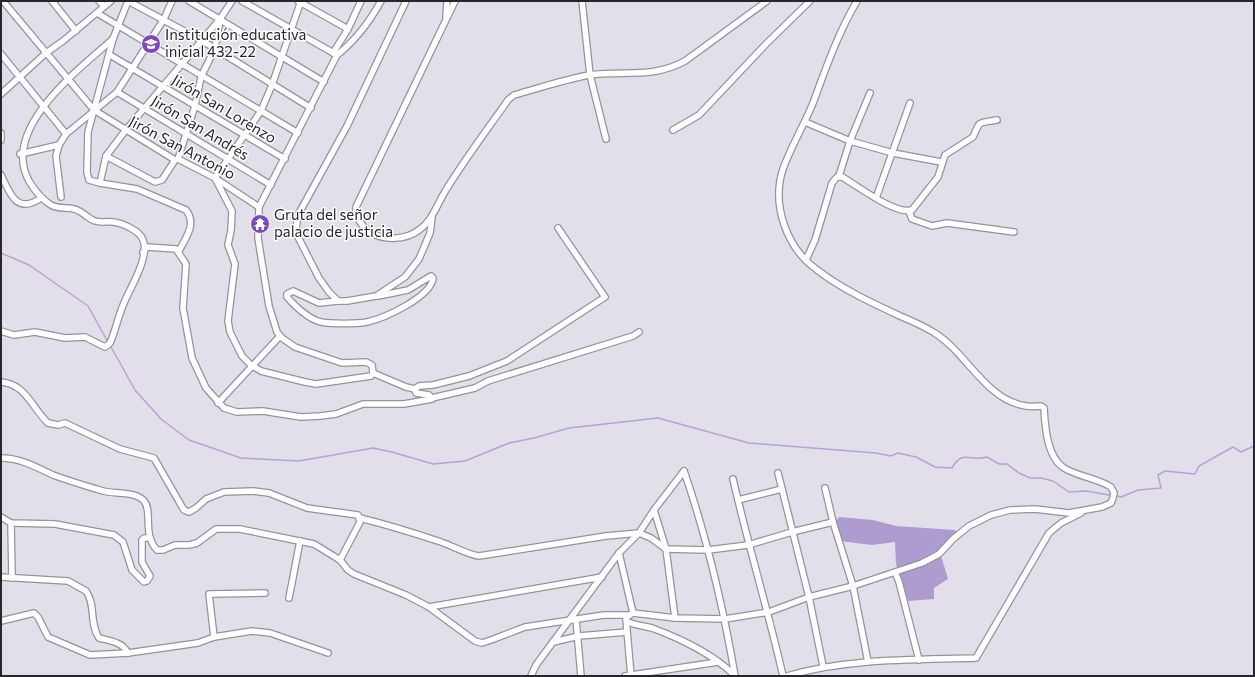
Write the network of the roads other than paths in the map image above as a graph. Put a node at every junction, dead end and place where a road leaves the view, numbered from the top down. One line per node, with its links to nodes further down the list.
1 (3, 1): 33 (street, Jirón San Antonio)
2 (52, 1): 28 (street)
3 (100, 1): 20 (street)
4 (111, 1): 20 (street)
5 (128, 1): 22 (street); 25 (street)
6 (172, 1): 22 (street)
7 (189, 1): 23 (street)
8 (232, 1): 23 (street)
9 (242, 1): 26 (street)
10 (300, 1): 26 (street); 27 (street)
11 (361, 1): 27 (street)
12 (381, 1): 35 (street)
13 (406, 1): 94 (street)
14 (447, 1): 24 (street)
15 (455, 1): 24 (street)
16 (582, 1): 40 (street)
17 (767, 1): 40 (street)
18 (810, 1): 59 (street)
19 (858, 1): 58 (street)
20 (104, 6): 21 (street)
21 (97, 13): 25 (street); 28 (street)
22 (164, 19): 30 (street); 31 (street)
23 (220, 19): 30 (street); 32 (street); 37 (street)
24 (446, 19): 87 (street)
25 (119, 26): 29 (street); 31 (street)
26 (291, 28): 35 (street); 37 (street)
27 (348, 29): 35 (street)
28 (76, 31): 33 (street)
29 (113, 39): 36 (street); 43 (street)
30 (201, 40): 32 (street); 38 (street)
31 (147, 43): 38 (street); 39 (street)
32 (215, 48): 42 (street); 45 (street)
33 (46, 53): 41 (street); 43 (street, Jirón San Antonio)
34 (1, 54): 41 (street)
35 (335, 54): 44 (street)
36 (110, 55): 39 (street, Jirón San Lorenzo); 55 (street)
37 (281, 57): 44 (street); 45 (street)
38 (182, 63): 42 (street); 46 (street)
39 (132, 68): 46 (street, Jirón San Lorenzo); 47 (street)
40 (590, 75): 66 (street); 87 (street)
41 (20, 76): 49 (street); 51 (street)
42 (201, 77): 52 (street); 56 (street)
43 (67, 79): 51 (street); 55 (street, Jirón San Antonio)
44 (324, 82): 53 (street)
45 (272, 85): 53 (street); 56 (street)
46 (163, 86): 52 (street, Jirón San Lorenzo); 54 (street)
47 (117, 92): 54 (street, Jirón San Andrés); 55 (street)
48 (870, 93): 68 (street)
49 (1, 94)
50 (910, 103): 71 (street)
51 (43, 104): 64 (street); 70 (street)
52 (195, 106): 62 (street); 65 (street, Jirón San Lorenzo)
53 (311, 108): 63 (street)
54 (145, 109): 60 (street); 62 (street, Jirón San Andrés)
55 (94, 110): 60 (street, Jirón San Antonio); 64 (street); 80 (street)
56 (261, 111): 63 (street); 65 (street)
57 (997, 120): 76 (street)
58 (805, 122): 68 (street); 92 (street)
59 (673, 130)
60 (125, 131): 72 (street); 75 (street, Jirón San Antonio)
61 (1, 133): 67 (street)
62 (187, 133): 73 (street, Jirón San Andrés); 75 (street)
63 (298, 133): 74 (street)
64 (66, 134): 69 (street)
65 (244, 135): 73 (street); 74 (street, Jirón San Lorenzo)
66 (606, 139)
67 (1, 140)
68 (850, 141): 71 (street); 78 (street)
69 (58, 145): 70 (street); 83 (street)
70 (20, 154): 82 (street)
71 (893, 154): 76 (street); 84 (street)
72 (106, 156): 75 (street); 80 (street)
73 (228, 158): 79 (street); 81 (street, Jirón San Andrés)
74 (285, 159): 81 (street)
75 (176, 160): 79 (street, Jirón San Antonio)
76 (941, 162): 86 (street)
77 (1, 175): 82 (street)
78 (839, 176): 84 (street); 92 (street)
79 (215, 178): 85 (street, Jirón San Antonio); 98 (street)
80 (100, 183): 90 (street)
81 (271, 185): 85 (street)
82 (41, 198): 91 (street)
83 (61, 198)
84 (876, 198): 86 (street)
85 (259, 207): 97 (street)
86 (909, 211): 89 (street)
87 (432, 217): 93 (street)
88 (558, 228): 101 (street)
89 (1014, 232)
90 (179, 251): 91 (street); 103 (street)
91 (143, 252): 95 (street)
92 (806, 260): 111 (street)
93 (376, 296): 94 (street); 94 (street)
94 (338, 300)
95 (1, 331)
96 (639, 332): 102 (street)
97 (280, 336): 98 (street); 99 (street)
98 (251, 366): 99 (street); 103 (street)
99 (373, 373): 101 (street)
100 (1, 382): 113 (street)
101 (414, 389): 102 (street)
102 (432, 398): 103 (street)
103 (218, 403)
104 (1, 458): 118 (street)
105 (778, 473): 108 (street)
106 (733, 479): 109 (street)
107 (825, 488): 114 (street)
108 (782, 489): 109 (street); 116 (street)
109 (738, 500): 120 (street)
110 (654, 510): 117 (street); 121 (street); 122 (street)
111 (1084, 512): 125 (street); 148 (street)
112 (1, 517): 115 (street)
113 (360, 518): 117 (street); 124 (street)
114 (833, 522): 116 (street); 129 (street)
115 (11, 523): 118 (street); 128 (street)
116 (792, 532): 120 (street); 131 (street)
117 (639, 533): 121 (street); 123 (street)
118 (150, 538): 119 (street)
119 (300, 541): 124 (street); 132 (street)
120 (748, 545): 122 (street); 134 (street)
121 (666, 549): 122 (street); 136 (street)
122 (708, 550): 138 (street)
123 (619, 554): 127 (street); 135 (street)
124 (340, 560): 133 (street)
125 (895, 572): 129 (street); 148 (street)
126 (1, 577): 128 (street)
127 (602, 577): 133 (street); 139 (street)
128 (12, 578): 146 (street)
129 (852, 586): 131 (street); 150 (street)
130 (265, 594): 144 (street)
131 (810, 597): 134 (street); 151 (street)
132 (289, 598)
133 (429, 607): 139 (street)
134 (769, 612): 138 (street); 157 (street)
135 (631, 614): 136 (street); 137 (street); 141 (street)
136 (675, 618): 138 (street)
137 (576, 619): 139 (street); 143 (street)
138 (725, 619): 156 (street)
139 (569, 620): 145 (street)
140 (1, 621): 146 (street)
141 (628, 622): 142 (street); 149 (street)
142 (627, 632): 143 (street); 155 (street)
143 (579, 636): 145 (street); 154 (street)
144 (214, 638): 146 (street); 147 (street)
145 (553, 642): 153 (street)
146 (128, 653)
147 (328, 653)
148 (919, 660): 150 (street)
149 (719, 662): 155 (street); 156 (street)
150 (868, 662): 151 (street)
151 (824, 666): 152 (street)
152 (811, 669): 158 (street); 159 (street)
153 (532, 676)
154 (581, 676)
155 (629, 676)
156 (735, 676)
157 (783, 676)
158 (787, 676)
159 (809, 676)

